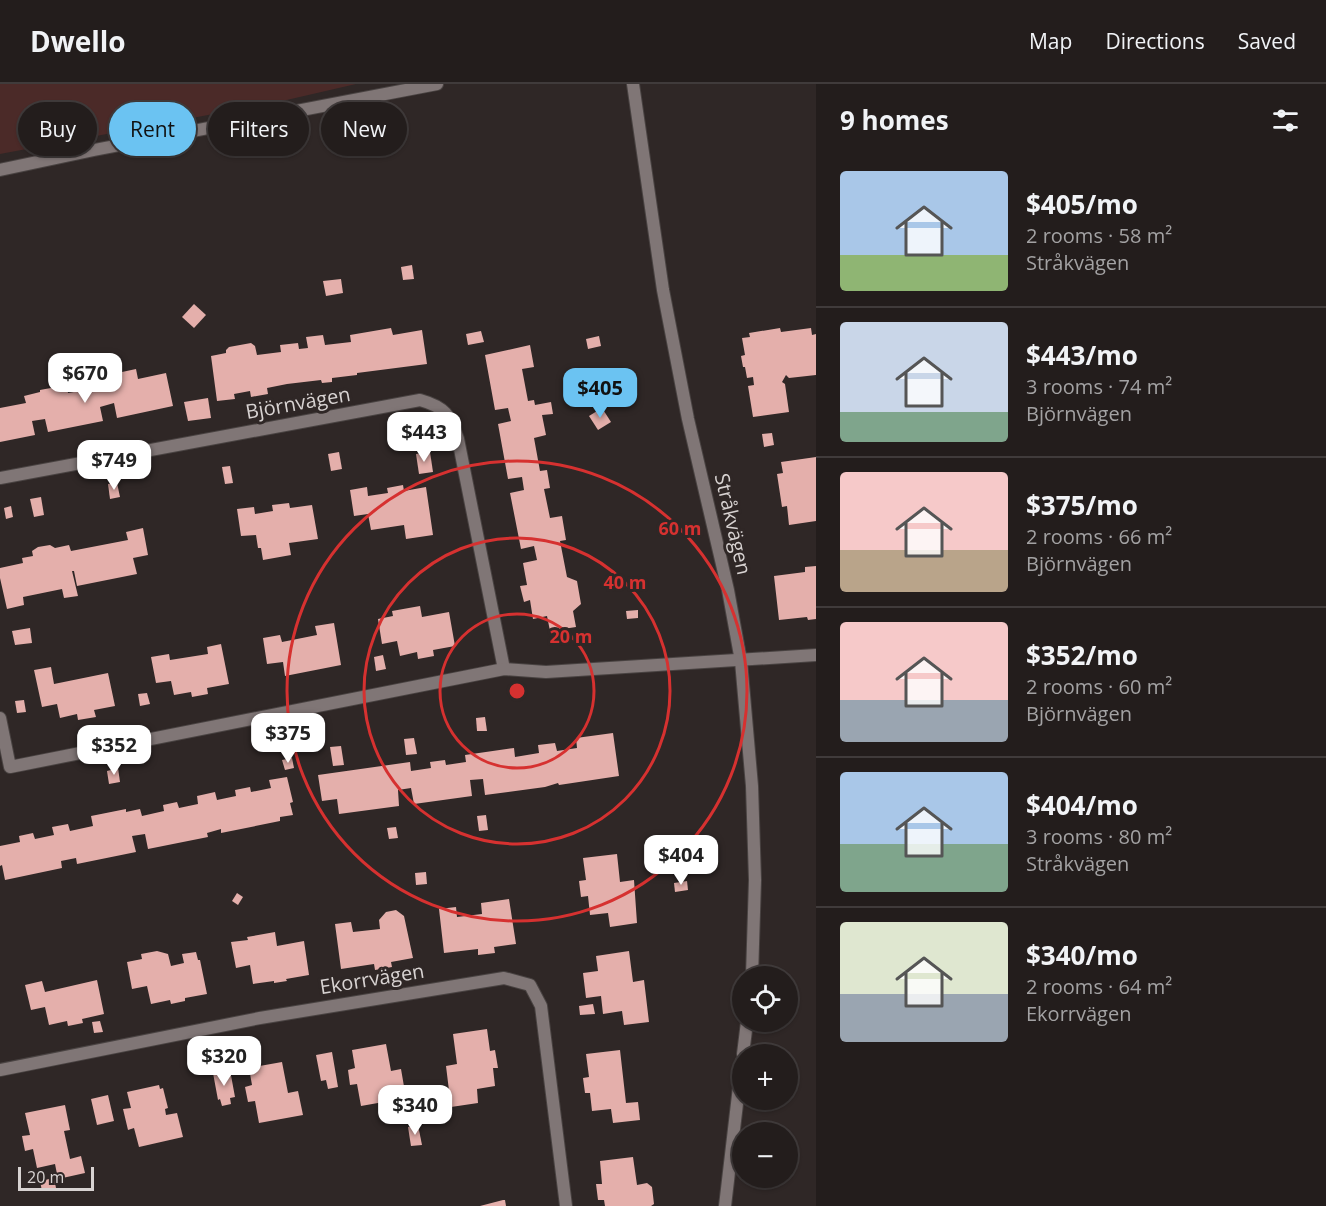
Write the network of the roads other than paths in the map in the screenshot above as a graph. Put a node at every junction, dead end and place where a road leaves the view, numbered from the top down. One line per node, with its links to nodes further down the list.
1 (437, 84): 3 (street)
2 (633, 84): 6 (street, Stråkvägen)
3 (0, 170)
4 (0, 478): 7 (street, Björnvägen)
5 (816, 655): 6 (street)
6 (741, 660): 7 (street); 9 (street, Stråkvägen)
7 (504, 669): 8 (street)
8 (0, 718)
9 (752, 966)
10 (0, 1070): 12 (street, Ekorrvägen)
11 (736, 1110): 13 (street)
12 (566, 1206)
13 (724, 1206)

